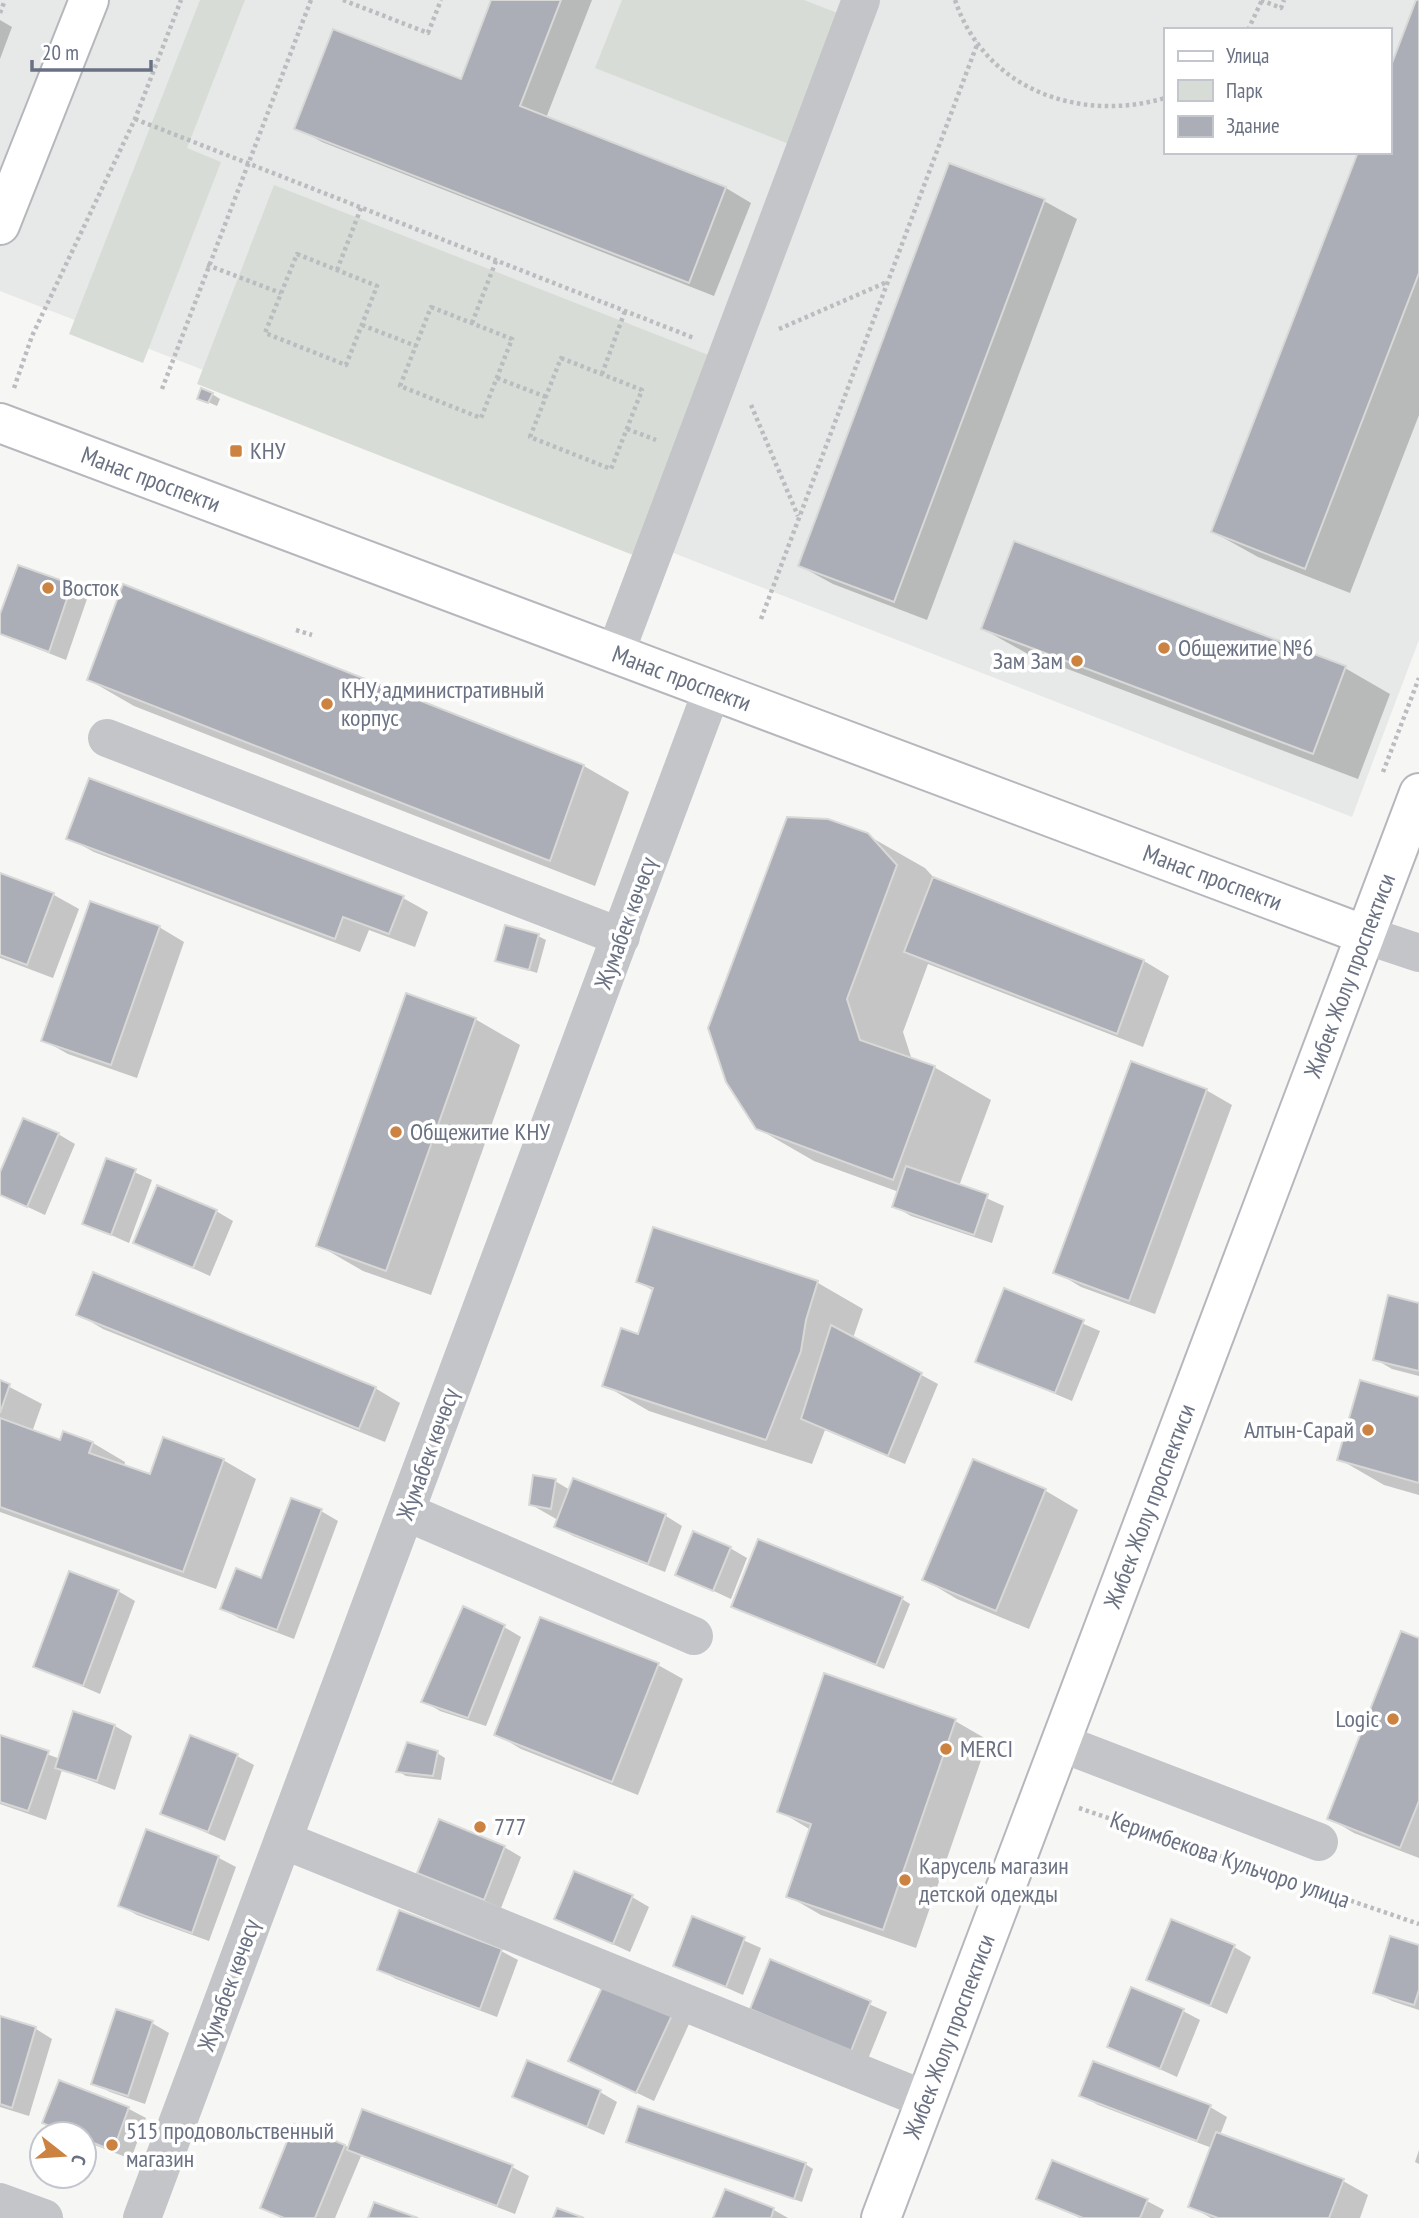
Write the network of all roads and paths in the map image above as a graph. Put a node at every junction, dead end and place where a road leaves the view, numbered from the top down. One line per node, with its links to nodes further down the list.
1 (5, 0): 11 (path)
2 (89, 0): 18 (main road)
3 (181, 0): 15 (path)
4 (311, 0): 16 (path)
5 (343, 0): 6 (path)
6 (441, 0)
7 (860, 0): 28 (street)
8 (955, 0): 13 (path)
9 (1262, 0): 10 (path); 12 (path)
10 (1284, 0)
11 (0, 13)
12 (1249, 28)
13 (978, 42): 14 (path); 22 (path)
14 (1164, 98)
15 (135, 119): 16 (path); 33 (path)
16 (248, 163): 17 (path); 20 (path)
17 (361, 208): 19 (path); 21 (path)
18 (0, 225)
19 (496, 261): 24 (path); 25 (path)
20 (208, 265): 23 (path); 31 (path)
21 (337, 270): 23 (path); 26 (path)
22 (887, 281): 28 (path); 34 (path)
23 (281, 293): 26 (path)
24 (625, 311): 28 (path); 29 (path)
25 (472, 323): 27 (path); 30 (path)
26 (362, 325): 27 (path)
27 (416, 346): 30 (path)
28 (728, 351): 34 (path); 38 (street)
29 (602, 374): 32 (path); 32 (path)
30 (497, 378): 32 (path)
31 (162, 389)
32 (546, 397)
33 (5, 411): 38 (main road, Манас проспекти)
34 (799, 517): 35 (path)
35 (761, 619)
36 (296, 630): 37 (path)
37 (312, 635)
38 (615, 654): 40 (main road, Манас проспекти)
39 (1419, 678): 42 (path)
40 (712, 690): 44 (main road, Манас проспекти); 45 (street, Жумабек көчөсү)
41 (107, 738): 45 (street)
42 (1381, 777)
43 (1419, 793): 44 (main road, Жибек Жолу проспектиси)
44 (1365, 935): 46 (street); 49 (main road, Жибек Жолу проспектиси)
45 (621, 937): 47 (street, Жумабек көчөсү)
46 (1419, 954)
47 (406, 1512): 48 (street); 51 (street, Жумабек көчөсү)
48 (694, 1636)
49 (1061, 1743): 50 (main road, Жибек Жолу проспектиси); 52 (street, Керимбекова Кульчоро улица)
50 (1041, 1794): 53 (path, Керимбекова Кульчоро улица); 54 (main road, Жибек Жолу проспектиси)
51 (283, 1840): 54 (street); 57 (street, Жумабек көчөсү)
52 (1320, 1842)
53 (1419, 1924)
54 (926, 2100): 58 (main road, Жибек Жолу проспектиси)
55 (0, 2202): 56 (street)
56 (44, 2218)
57 (142, 2218)
58 (881, 2218)

